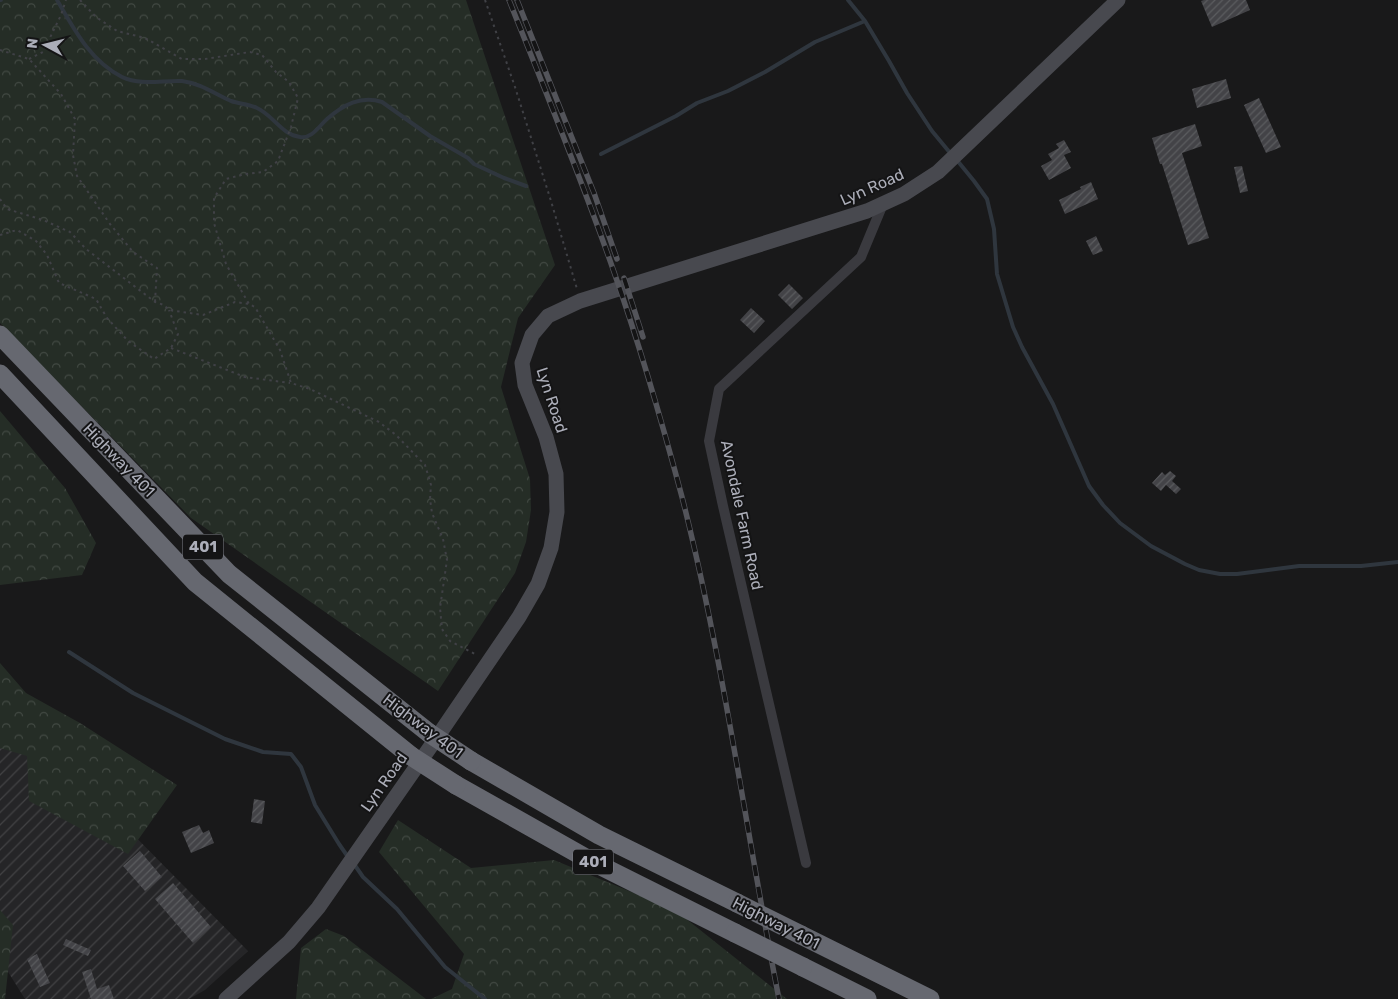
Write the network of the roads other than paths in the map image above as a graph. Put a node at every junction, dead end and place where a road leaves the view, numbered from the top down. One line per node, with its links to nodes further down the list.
1 (1118, 0): 2 (main road, Lyn Road)
2 (883, 204): 5 (street, Avondale Farm Road); 6 (main road, Lyn Road)
3 (0, 335): 8 (highway, Highway 401 / 401, bridge)
4 (0, 374): 7 (highway, Highway 401 / 401, bridge)
5 (806, 863)
6 (226, 999)
7 (867, 999)
8 (930, 999)

